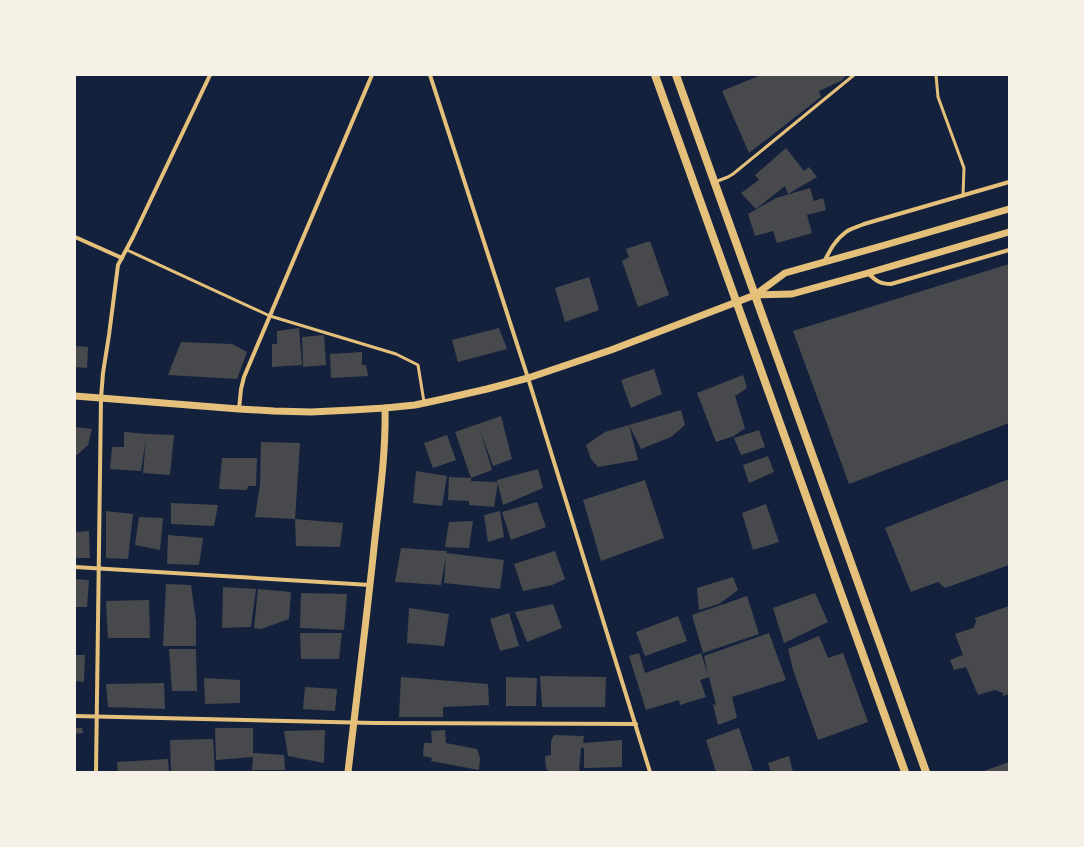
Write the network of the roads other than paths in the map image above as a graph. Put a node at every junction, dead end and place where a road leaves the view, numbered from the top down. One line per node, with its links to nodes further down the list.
1 (210, 75): 14 (street)
2 (372, 75): 21 (street)
3 (432, 75): 22 (street)
4 (655, 75): 20 (main road)
5 (676, 75): 8 (main road)
6 (854, 75): 8 (lane)
7 (936, 75): 10 (lane)
8 (714, 182): 19 (main road)
9 (1009, 182): 10 (street)
10 (962, 196): 17 (street)
11 (1009, 209): 17 (street)
12 (1009, 232): 18 (street)
13 (75, 237): 16 (street)
14 (126, 250): 16 (street); 21 (lane)
15 (1009, 250): 18 (street)
16 (122, 258): 24 (street)
17 (824, 262): 19 (street)
18 (868, 273): 19 (street)
19 (755, 295): 20 (street); 39 (main road)
20 (736, 302): 22 (street); 38 (main road)
21 (270, 316): 25 (lane); 27 (street)
22 (528, 378): 25 (street); 34 (street)
23 (75, 396): 24 (street)
24 (101, 398): 27 (street); 29 (street)
25 (424, 403): 26 (street)
26 (385, 408): 27 (street); 30 (street)
27 (239, 410)
28 (75, 567): 29 (street)
29 (99, 569): 30 (street); 32 (street)
30 (370, 585): 33 (street)
31 (75, 716): 32 (street)
32 (97, 717): 33 (street); 35 (street)
33 (354, 722): 34 (street); 36 (street)
34 (636, 724): 37 (street)
35 (96, 772)
36 (348, 772)
37 (650, 772)
38 (905, 772)
39 (926, 772)

